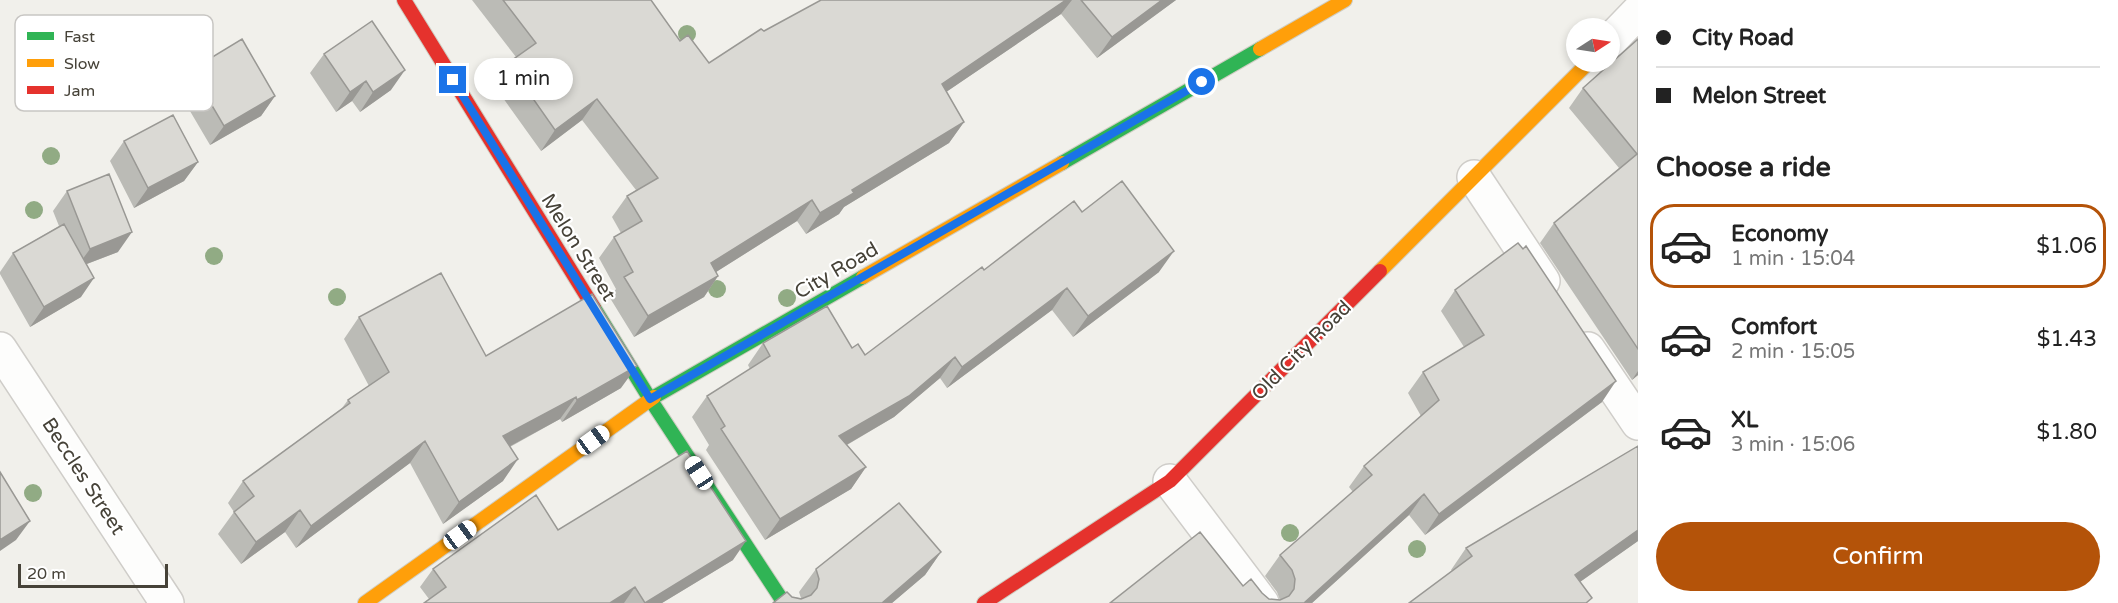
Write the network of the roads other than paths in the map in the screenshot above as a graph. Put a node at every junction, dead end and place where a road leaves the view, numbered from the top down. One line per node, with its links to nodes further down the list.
1 (404, 0): 8 (street, Melon Street)
2 (1345, 0): 8 (street, City Road)
3 (1638, 12): 4 (street)
4 (1620, 31)
5 (1579, 72): 6 (street, Old City Road)
6 (1474, 177): 9 (street); 10 (street, Old City Road)
7 (0, 349): 11 (street, Beccles Street)
8 (650, 399): 12 (street, City Road); 13 (street, Melon Street)
9 (1638, 423)
10 (1170, 481): 14 (street, Old City Road); 15 (street)
11 (167, 603)
12 (365, 603)
13 (784, 603)
14 (984, 603)
15 (1262, 603)

